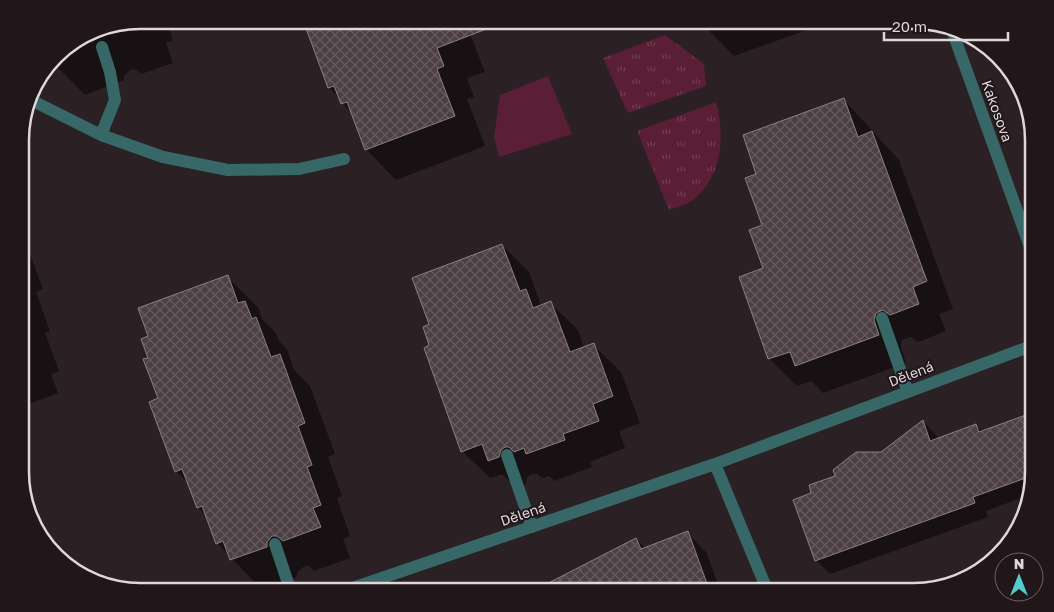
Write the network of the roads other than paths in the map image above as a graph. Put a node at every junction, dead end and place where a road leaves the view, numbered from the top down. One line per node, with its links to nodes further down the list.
1 (954, 36): 6 (street, Kakosova)
2 (102, 47): 4 (street)
3 (36, 102): 4 (street)
4 (101, 135): 5 (street)
5 (344, 160)
6 (1025, 233)
7 (882, 318): 9 (street)
8 (1025, 348): 9 (street, Dělená)
9 (908, 392): 11 (street, Dělená)
10 (507, 455): 12 (street)
11 (715, 464): 12 (street, Dělená); 16 (street)
12 (532, 527): 15 (street, Dělená)
13 (275, 544): 14 (street)
14 (288, 583)
15 (367, 583)
16 (764, 583)

